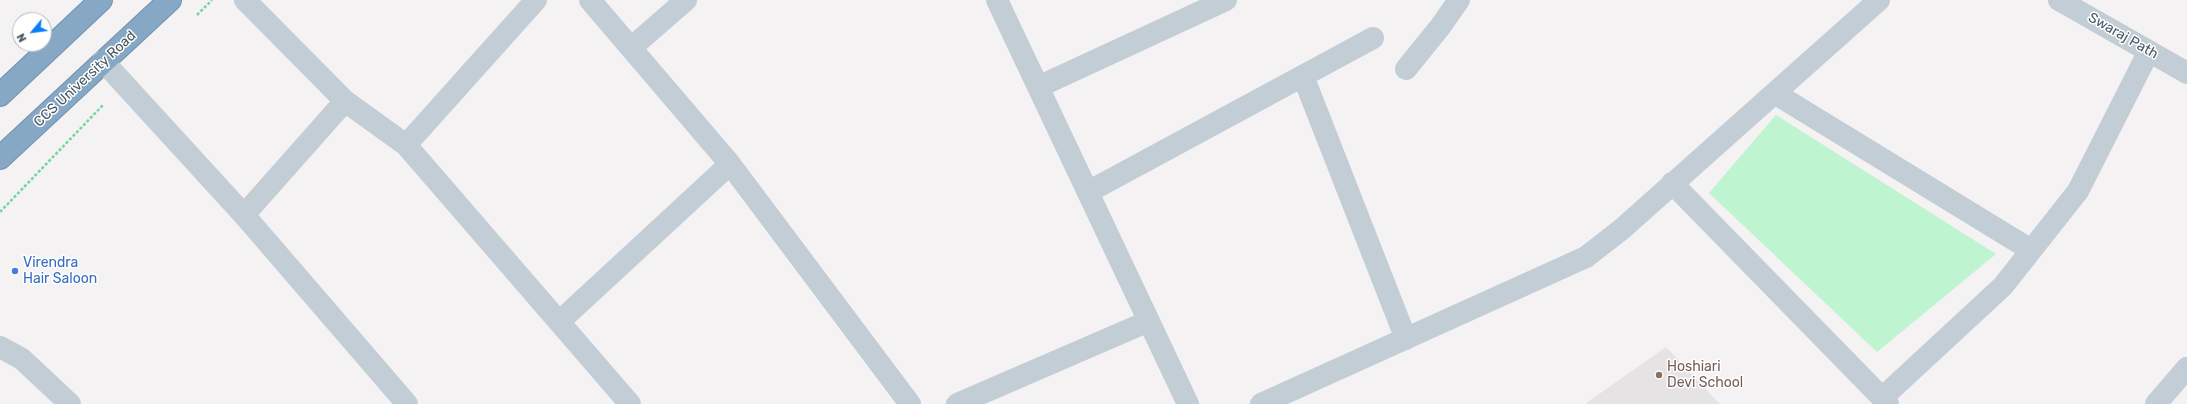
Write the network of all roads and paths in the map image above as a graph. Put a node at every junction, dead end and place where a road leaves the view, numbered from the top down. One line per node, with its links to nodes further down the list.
1 (101, 0): 21 (highway)
2 (170, 0): 15 (highway, CCS University Road)
3 (245, 0): 22 (street)
4 (536, 0): 23 (street)
5 (590, 0): 13 (street)
6 (686, 0): 13 (street)
7 (996, 0): 19 (street)
8 (1226, 0): 19 (street)
9 (1458, 0): 16 (street)
10 (1879, 0): 20 (street)
11 (2059, 0): 14 (street, Swaraj Path)
12 (1373, 38): 18 (street)
13 (631, 48): 25 (street)
14 (2149, 51): 17 (street, Swaraj Path); 29 (street)
15 (103, 61): 24 (highway, CCS University Road); 28 (street)
16 (1406, 68)
17 (2187, 74)
18 (1303, 76): 27 (street); 32 (street)
19 (1038, 87): 27 (street)
20 (1776, 94): 26 (street); 29 (street)
21 (0, 95)
22 (345, 101): 23 (street); 28 (street)
23 (406, 145): 31 (street)
24 (0, 158)
25 (730, 164): 31 (street); 39 (street)
26 (1672, 183): 32 (street); 35 (street)
27 (1088, 192): 30 (street)
28 (244, 215): 37 (street)
29 (2031, 250): 35 (street)
30 (1149, 321): 40 (street); 41 (street)
31 (559, 322): 38 (street)
32 (1406, 339): 42 (street)
33 (0, 347): 36 (street)
34 (2187, 368): 43 (street)
35 (1885, 401)
36 (70, 404)
37 (407, 404)
38 (630, 404)
39 (910, 404)
40 (956, 404)
41 (1188, 404)
42 (1261, 404)
43 (2156, 404)

